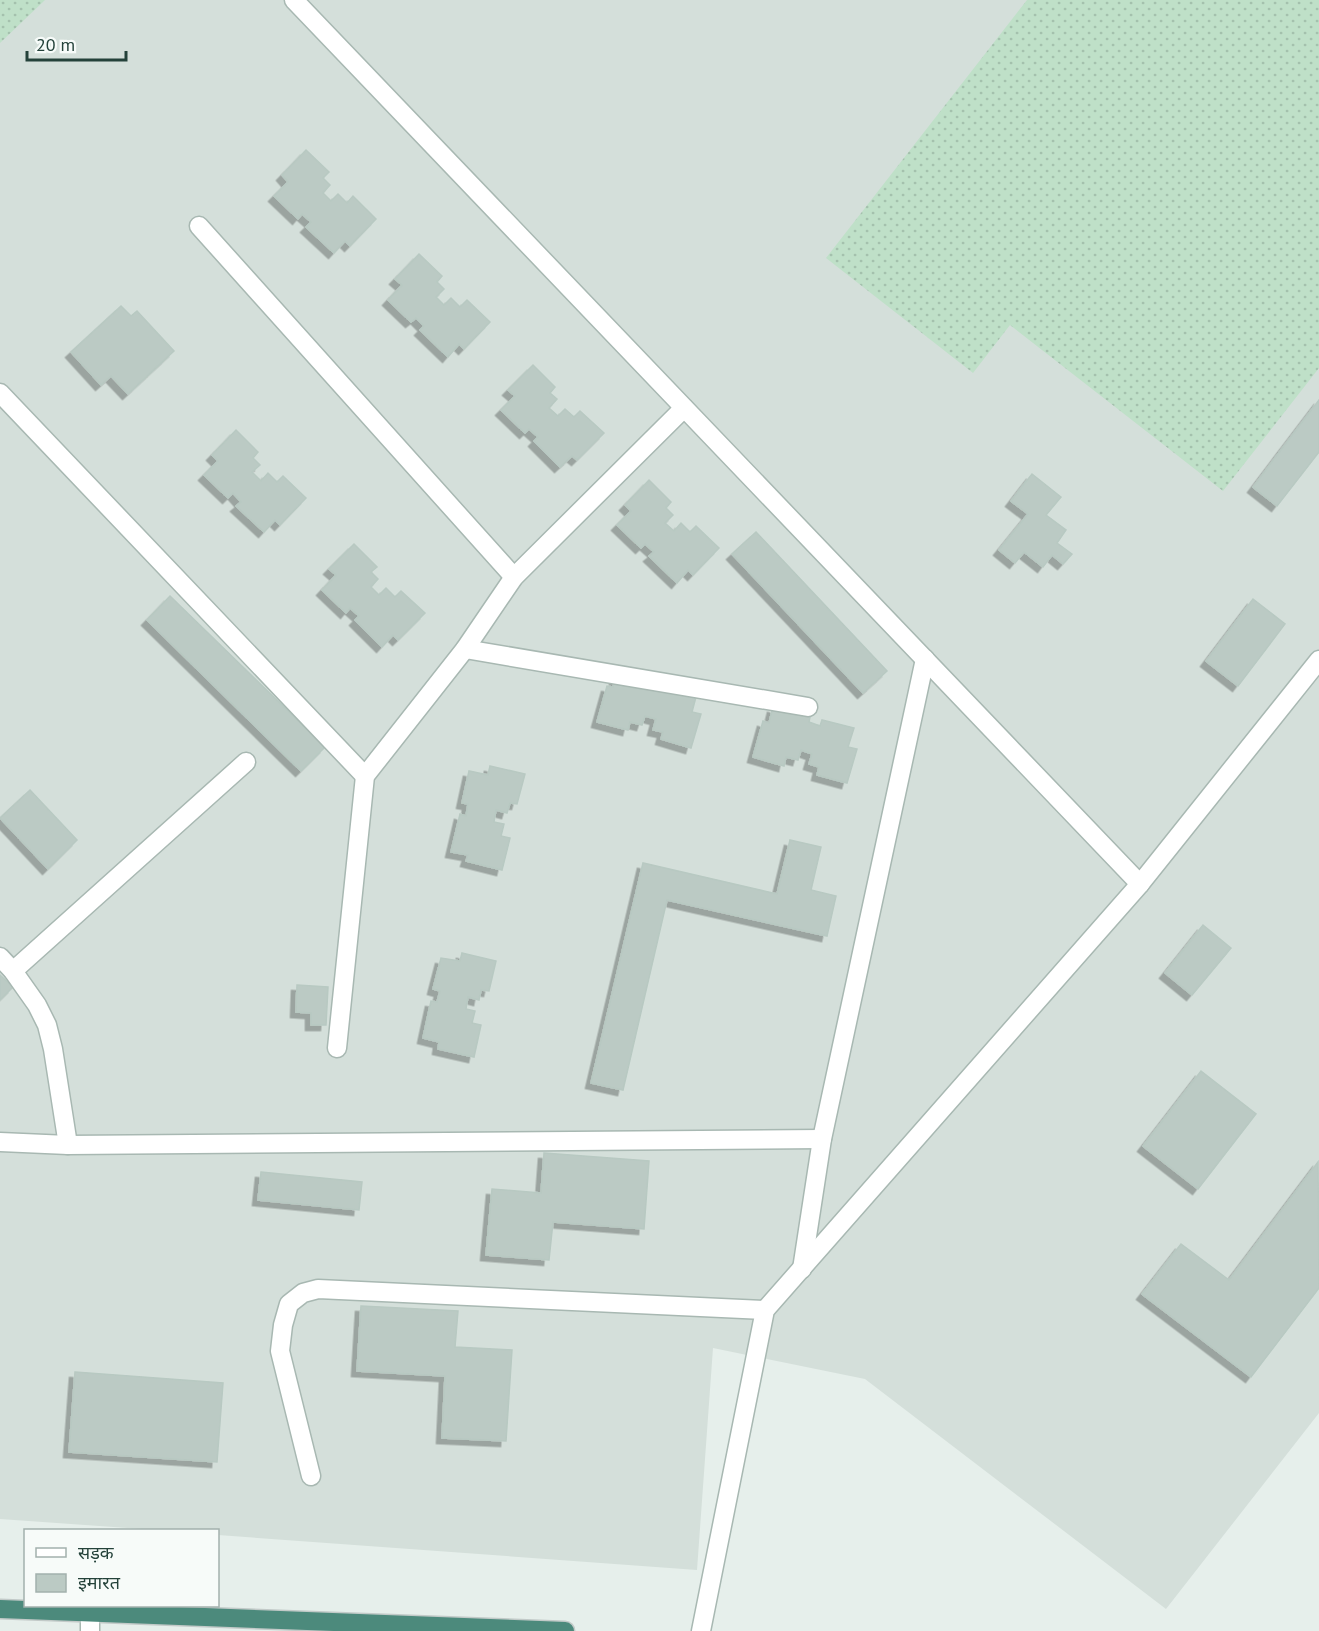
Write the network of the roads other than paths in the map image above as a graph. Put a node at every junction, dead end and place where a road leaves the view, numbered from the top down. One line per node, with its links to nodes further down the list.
1 (294, 0): 4 (street)
2 (199, 226): 5 (street)
3 (0, 393): 11 (street)
4 (684, 408): 5 (street); 7 (street)
5 (514, 577): 6 (street)
6 (465, 650): 9 (street); 11 (street)
7 (925, 659): 12 (street); 16 (street)
8 (1319, 660): 12 (street)
9 (808, 707)
10 (246, 762): 14 (street)
11 (365, 776): 15 (street)
12 (1140, 884): 19 (street)
13 (0, 957): 14 (street)
14 (13, 971): 18 (street)
15 (337, 1048)
16 (822, 1139): 18 (street); 19 (street)
17 (0, 1142): 18 (street)
18 (68, 1145)
19 (802, 1269): 20 (street)
20 (765, 1310): 21 (street); 25 (street)
21 (311, 1476)
22 (0, 1609): 23 (highway)
23 (90, 1622): 24 (highway)
24 (566, 1631)
25 (701, 1631)

